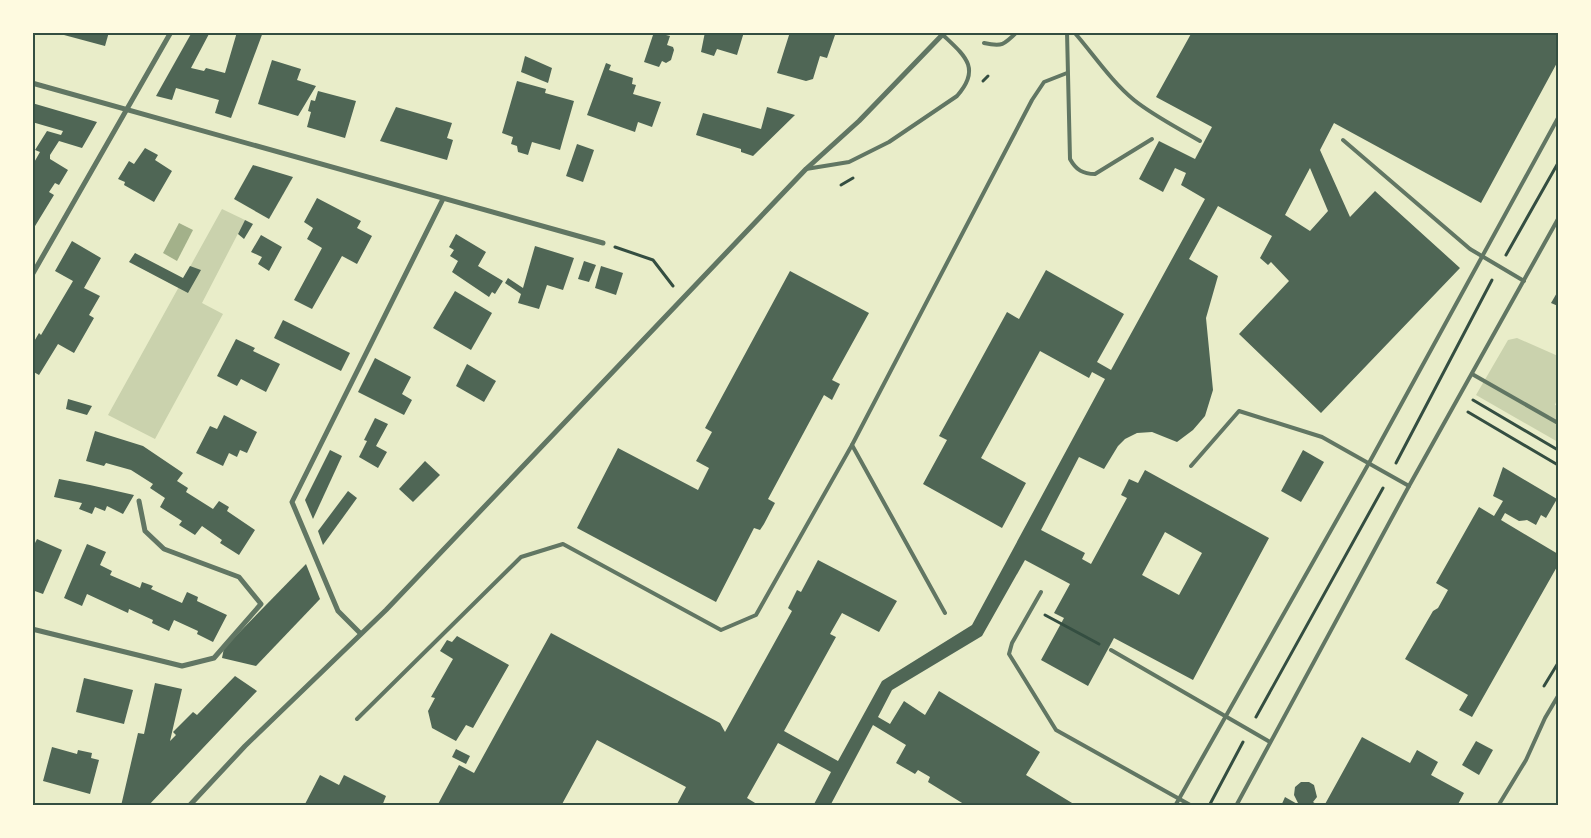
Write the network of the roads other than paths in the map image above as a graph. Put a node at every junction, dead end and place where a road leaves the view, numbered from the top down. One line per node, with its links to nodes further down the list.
1 (171, 32): 9 (street)
2 (1017, 32): 6 (lane)
3 (1067, 32): 7 (lane)
4 (1074, 32): 13 (lane)
5 (942, 33): 14 (street); 14 (lane)
6 (984, 42)
7 (1067, 73): 11 (lane); 23 (lane)
8 (32, 83): 9 (street)
9 (126, 111): 15 (street); 19 (street)
10 (1558, 118): 18 (lane)
11 (1152, 139)
12 (1343, 140): 18 (lane)
13 (1200, 141)
14 (806, 170): 31 (street)
15 (444, 199): 17 (street); 31 (street)
16 (1558, 219): 20 (lane)
17 (603, 243)
18 (1482, 257): 20 (lane); 24 (lane)
19 (32, 275)
20 (1524, 281): 21 (lane)
21 (1472, 374): 22 (lane); 26 (lane)
22 (1558, 423)
23 (852, 445): 29 (lane); 35 (lane)
24 (1369, 463): 25 (lane); 26 (lane); 34 (lane)
25 (1191, 466)
26 (1410, 486): 36 (lane)
27 (139, 501): 30 (street)
28 (1042, 592): 37 (lane)
29 (944, 613)
30 (32, 629)
31 (360, 633): 38 (street)
32 (1111, 650): 34 (lane)
33 (1558, 696): 42 (lane)
34 (1226, 715): 36 (lane); 37 (lane)
35 (357, 718)
36 (1270, 742): 41 (lane)
37 (1179, 798): 39 (lane); 40 (lane)
38 (189, 806)
39 (1175, 806)
40 (1192, 806)
41 (1236, 806)
42 (1498, 806)

